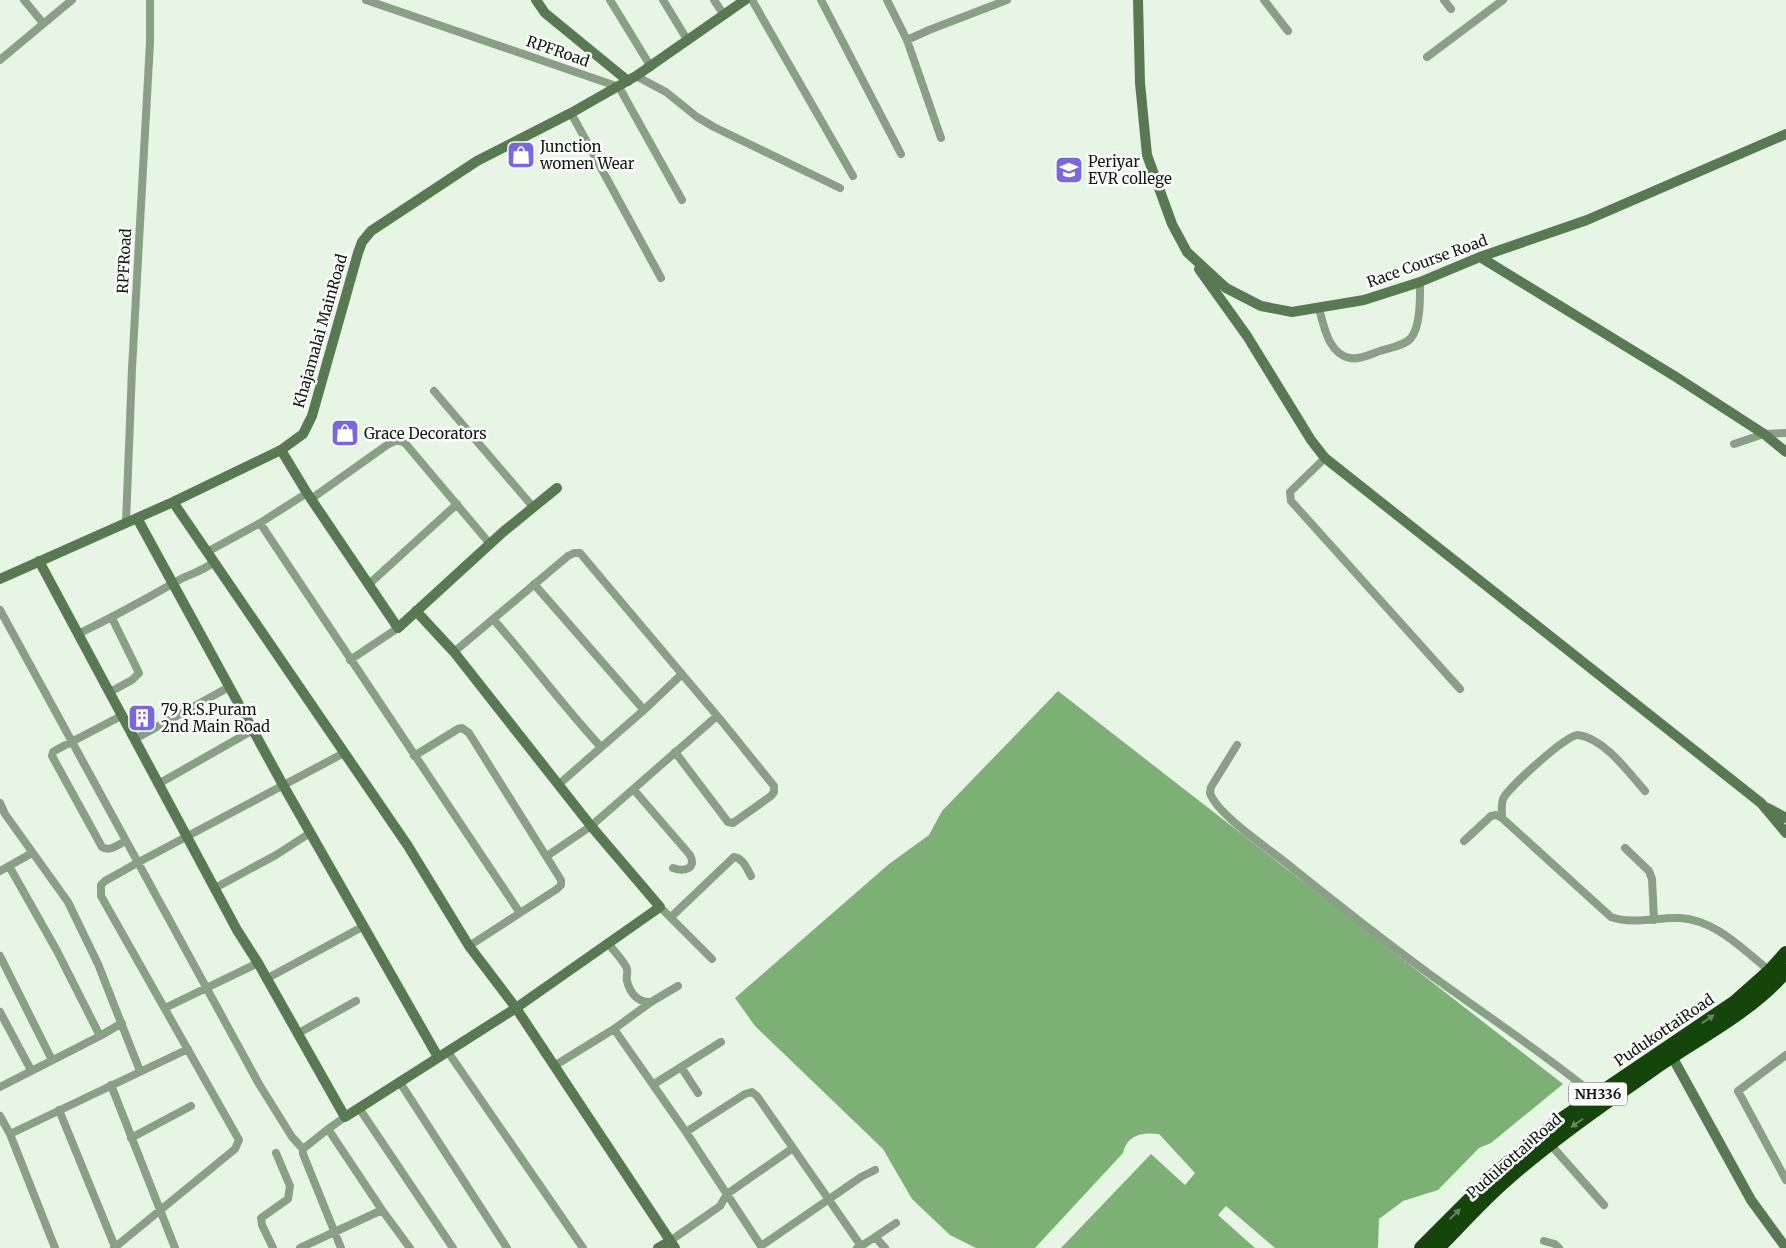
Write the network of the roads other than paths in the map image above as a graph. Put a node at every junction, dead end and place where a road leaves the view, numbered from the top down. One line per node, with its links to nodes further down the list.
1 (24, 0): 20 (street)
2 (72, 0): 20 (street)
3 (150, 0): 54 (street, RPFRoad)
4 (366, 0): 28 (street, RPFRoad)
5 (536, 0): 27 (street)
6 (610, 0): 26 (street)
7 (663, 0): 23 (street)
8 (714, 0): 19 (street)
9 (745, 0): 19 (street, Khajamalai MainRoad)
10 (752, 0): 33 (street)
11 (820, 0): 32 (street)
12 (887, 0): 22 (street)
13 (1007, 0): 22 (street)
14 (1138, 0): 36 (street, Race Course Road)
15 (1264, 0): 21 (street)
16 (1444, 0): 18 (street)
17 (1504, 0): 24 (street)
18 (1451, 10)
19 (724, 16): 23 (street, Khajamalai MainRoad)
20 (43, 23): 25 (street)
21 (1288, 31)
22 (907, 40): 31 (street)
23 (688, 41): 26 (street, Khajamalai MainRoad)
24 (1427, 57)
25 (0, 60)
26 (651, 67): 27 (street, Khajamalai MainRoad)
27 (632, 79): 28 (street, Khajamalai MainRoad); 34 (street)
28 (619, 87): 29 (street, Khajamalai MainRoad); 35 (street)
29 (571, 113): 38 (street); 45 (street, Khajamalai MainRoad)
30 (1786, 134): 37 (street, Race Course Road)
31 (941, 138)
32 (901, 154)
33 (854, 176)
34 (840, 188)
35 (682, 200)
36 (1187, 252): 40 (street, Race Course Road); 47 (street)
37 (1480, 257): 39 (street, Race Course Road); 43 (street)
38 (662, 278)
39 (1420, 282): 40 (street, Race Course Road); 40 (street)
40 (1319, 309)
41 (434, 391): 52 (street)
42 (1786, 433): 43 (street)
43 (1764, 434): 44 (street); 46 (street)
44 (1734, 444)
45 (281, 450): 49 (street); 50 (street, Khajamalai MainRoad)
46 (1786, 452)
47 (1324, 458): 74 (street); 93 (street)
48 (558, 488): 52 (street)
49 (309, 496): 51 (street); 55 (street); 63 (street)
50 (173, 502): 53 (street, Khajamalai MainRoad); 57 (street)
51 (457, 504): 56 (street); 63 (street)
52 (533, 507): 56 (street)
53 (137, 518): 54 (street, Khajamalai MainRoad); 61 (street)
54 (126, 523): 58 (street, Khajamalai MainRoad)
55 (260, 523): 57 (street); 71 (street)
56 (490, 544): 65 (street)
57 (207, 552): 59 (street)
58 (39, 561): 60 (street, Khajamalai MainRoad); 69 (street)
59 (214, 562): 61 (street); 84 (street)
60 (0, 579)
61 (173, 584): 66 (street); 73 (street)
62 (534, 584): 67 (street); 72 (street); 76 (street)
63 (368, 585): 68 (street)
64 (0, 610): 81 (street)
65 (416, 611): 68 (street); 70 (street)
66 (112, 618): 69 (street); 75 (street)
67 (493, 619): 70 (street); 83 (street)
68 (398, 628): 71 (street)
69 (78, 634): 75 (street)
70 (454, 652): 89 (street)
71 (350, 660): 86 (street)
72 (682, 674): 76 (street); 78 (street)
73 (229, 687): 79 (street); 80 (street)
74 (1460, 689)
75 (110, 692): 77 (street)
76 (644, 710): 83 (street)
77 (123, 716): 80 (street); 81 (street)
78 (717, 716): 85 (street); 85 (street)
79 (253, 730): 87 (street); 88 (street)
80 (135, 739): 87 (street)
81 (72, 742): 100 (street); 100 (street)
82 (1237, 745): 152 (street)
83 (601, 747): 89 (street)
84 (344, 752): 88 (street); 117 (street)
85 (675, 752): 90 (street)
86 (414, 756): 104 (street); 112 (street)
87 (160, 783): 99 (street)
88 (283, 785): 97 (street); 99 (street)
89 (558, 785): 96 (street)
90 (634, 790): 96 (street); 107 (street)
91 (1645, 791): 94 (street)
92 (0, 803): 103 (street)
93 (1761, 803): 95 (street); 98 (street)
94 (1502, 818): 101 (street); 114 (street)
95 (1786, 818)
96 (591, 826): 104 (street); 111 (street)
97 (310, 832): 110 (street); 115 (street)
98 (1786, 833)
99 (188, 837): 105 (street); 110 (street)
100 (125, 841): 105 (street)
101 (1464, 842)
102 (1625, 848): 114 (street)
103 (32, 853): 106 (street); 132 (street)
104 (547, 856): 112 (street)
105 (138, 863): 126 (street); 129 (street)
106 (9, 866): 108 (street); 135 (street)
107 (673, 868)
108 (0, 872)
109 (751, 876): 113 (street)
110 (215, 888): 121 (street)
111 (660, 907): 113 (street); 116 (street)
112 (520, 913): 117 (street)
113 (671, 917): 120 (street)
114 (1654, 920): 122 (street)
115 (364, 926): 124 (street); 141 (street)
116 (608, 943): 128 (street); 130 (street)
117 (470, 946): 130 (street)
118 (1786, 953): 122 (highway, PudukottaiRoad / NH336)
119 (0, 956): 142 (street)
120 (712, 960)
121 (258, 963): 124 (street); 126 (street)
122 (1770, 971): 138 (highway, PudukottaiRoad / NH336, one-way to 122)
123 (1786, 971): 138 (highway, Pudukottai Road / NH336)
124 (266, 979): 134 (street)
125 (678, 986): 128 (street)
126 (207, 989): 129 (street); 164 (street)
127 (356, 1001): 134 (street)
128 (651, 1002): 133 (street)
129 (165, 1008): 137 (street)
130 (516, 1008): 139 (street); 143 (street)
131 (0, 1012): 145 (street)
132 (122, 1023): 135 (street); 146 (street)
133 (614, 1029): 143 (street); 148 (street)
134 (298, 1034): 157 (street)
135 (100, 1036): 142 (street)
136 (721, 1042): 144 (street)
137 (188, 1049): 146 (street); 171 (street)
138 (1669, 1051): 152 (highway, Pudukottai Road / NH336); 195 (street)
139 (448, 1052): 141 (street); 189 (street)
140 (1786, 1055): 167 (street)
141 (438, 1057): 147 (street)
142 (52, 1060): 145 (street)
143 (554, 1066): 177 (street)
144 (681, 1067): 148 (street); 151 (street)
145 (31, 1070): 150 (street)
146 (140, 1071): 149 (street)
147 (399, 1081): 154 (street); 188 (street)
148 (654, 1084): 159 (street)
149 (111, 1085): 155 (street); 161 (street)
150 (0, 1087)
151 (698, 1093)
152 (1593, 1102): 162 (highway, Pudukottai Road / NH336, one-way to 162); 192 (highway, NH336, one-way to 152)
153 (191, 1106): 161 (street)
154 (359, 1108): 157 (street); 187 (street)
155 (59, 1110): 160 (street); 181 (street)
156 (0, 1116): 160 (street)
157 (345, 1117): 158 (street)
158 (328, 1129): 164 (street); 172 (street)
159 (686, 1132): 163 (street); 168 (street)
160 (10, 1134): 180 (street)
161 (131, 1138): 171 (street)
162 (1550, 1144): 170 (street); 193 (highway, Pudukottai Road / NH336)
163 (793, 1148): 168 (street); 169 (street)
164 (303, 1149): 174 (street)
165 (276, 1152): 183 (street)
166 (875, 1170): 169 (street)
167 (1786, 1180)
168 (727, 1194): 177 (street); 178 (street)
169 (829, 1199): 178 (street); 179 (street)
170 (1604, 1205)
171 (159, 1210): 181 (street); 182 (street)
172 (382, 1210): 174 (street); 186 (street)
173 (896, 1223): 175 (street)
174 (334, 1233): 184 (street); 185 (street)
175 (872, 1239): 179 (street); 191 (street)
176 (1544, 1241): 194 (street)
177 (672, 1244): 190 (street)
178 (761, 1247)
179 (859, 1247)
180 (55, 1248)
181 (115, 1248)
182 (175, 1248)
183 (273, 1248)
184 (300, 1248)
185 (341, 1248)
186 (410, 1248)
187 (453, 1248)
188 (507, 1248)
189 (583, 1248)
190 (658, 1248)
191 (884, 1248)
192 (1421, 1248)
193 (1438, 1248)
194 (1559, 1248)
195 (1786, 1248)

